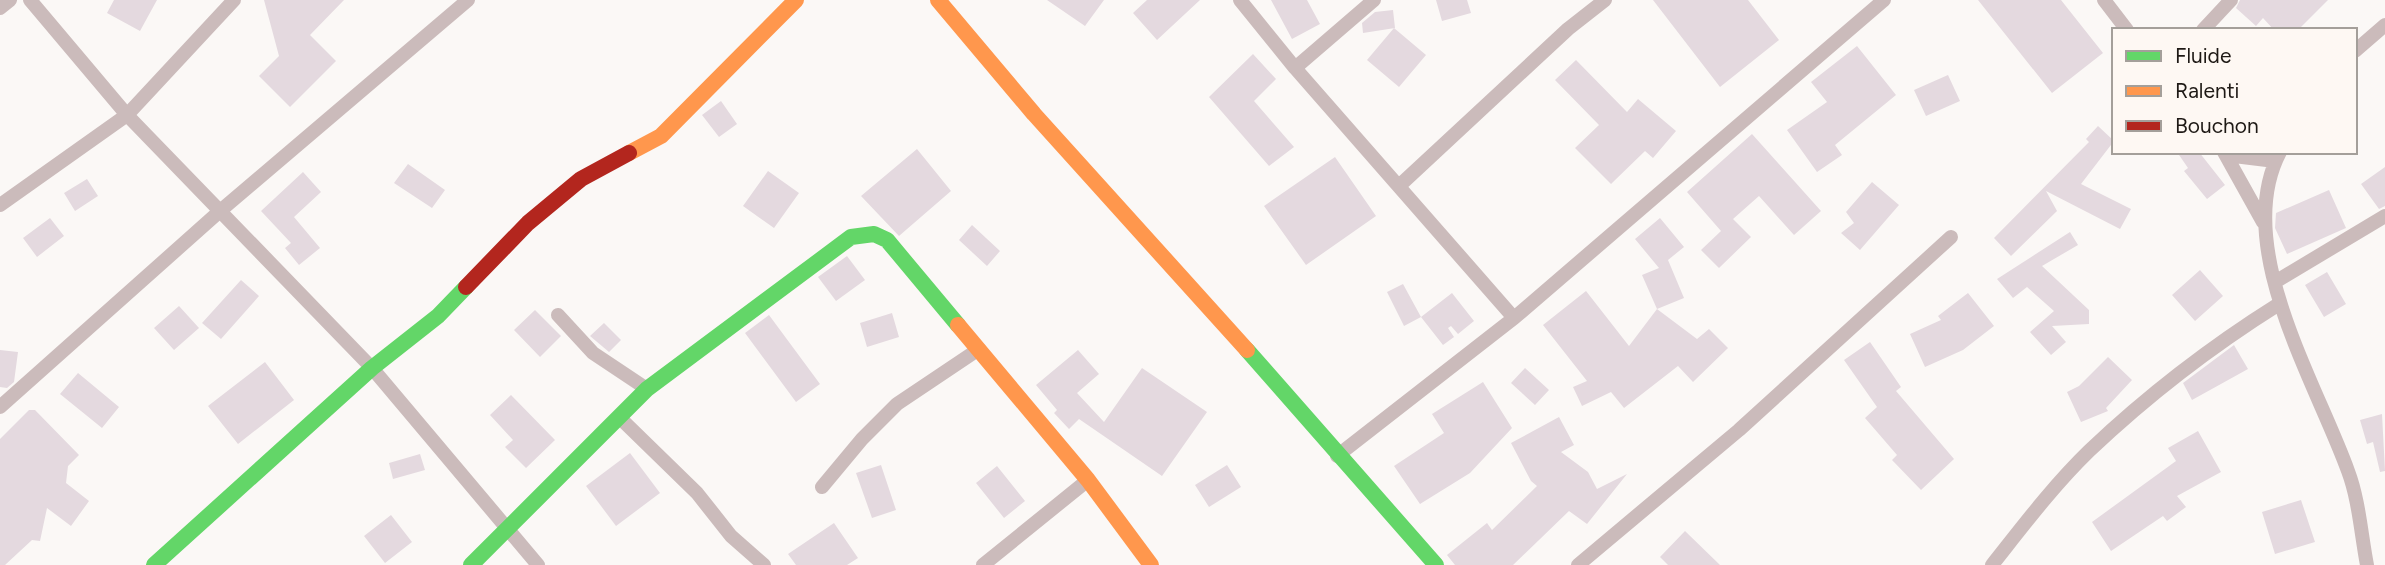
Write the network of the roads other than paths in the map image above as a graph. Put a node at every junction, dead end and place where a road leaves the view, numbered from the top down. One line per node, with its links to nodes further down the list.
1 (10, 0): 13 (street)
2 (30, 0): 19 (street)
3 (234, 0): 19 (street)
4 (468, 0): 24 (street)
5 (796, 0): 33 (street)
6 (938, 0): 37 (street)
7 (1240, 0): 18 (street)
8 (1374, 0): 18 (street)
9 (1605, 0): 22 (street)
10 (1884, 0): 31 (street)
11 (2104, 0): 15 (street)
12 (2231, 0): 16 (street)
13 (0, 8)
14 (2385, 25): 17 (street)
15 (2125, 28)
16 (2205, 28)
17 (2357, 49)
18 (1295, 68): 22 (street)
19 (127, 115): 23 (street); 24 (street)
20 (2225, 154): 21 (street); 26 (street)
21 (2278, 157): 26 (street)
22 (1399, 186): 31 (street)
23 (0, 205)
24 (220, 211): 33 (street); 35 (street)
25 (2385, 216): 28 (street)
26 (2264, 223): 28 (street)
27 (1951, 237): 48 (street)
28 (2275, 282): 29 (street)
29 (2279, 304): 49 (street); 50 (street)
30 (558, 315): 34 (street)
31 (1514, 318): 37 (street)
32 (979, 349): 34 (street); 38 (street); 39 (street)
33 (372, 368): 40 (street); 41 (street)
34 (647, 389): 36 (street)
35 (0, 407)
36 (619, 417): 40 (street); 44 (street)
37 (1337, 456): 47 (street)
38 (1088, 480): 45 (street); 46 (street)
39 (822, 487)
40 (509, 529): 42 (street); 43 (street)
41 (154, 565)
42 (471, 565)
43 (538, 565)
44 (764, 565)
45 (983, 565)
46 (1151, 565)
47 (1436, 565)
48 (1578, 565)
49 (1992, 565)
50 (2367, 565)

